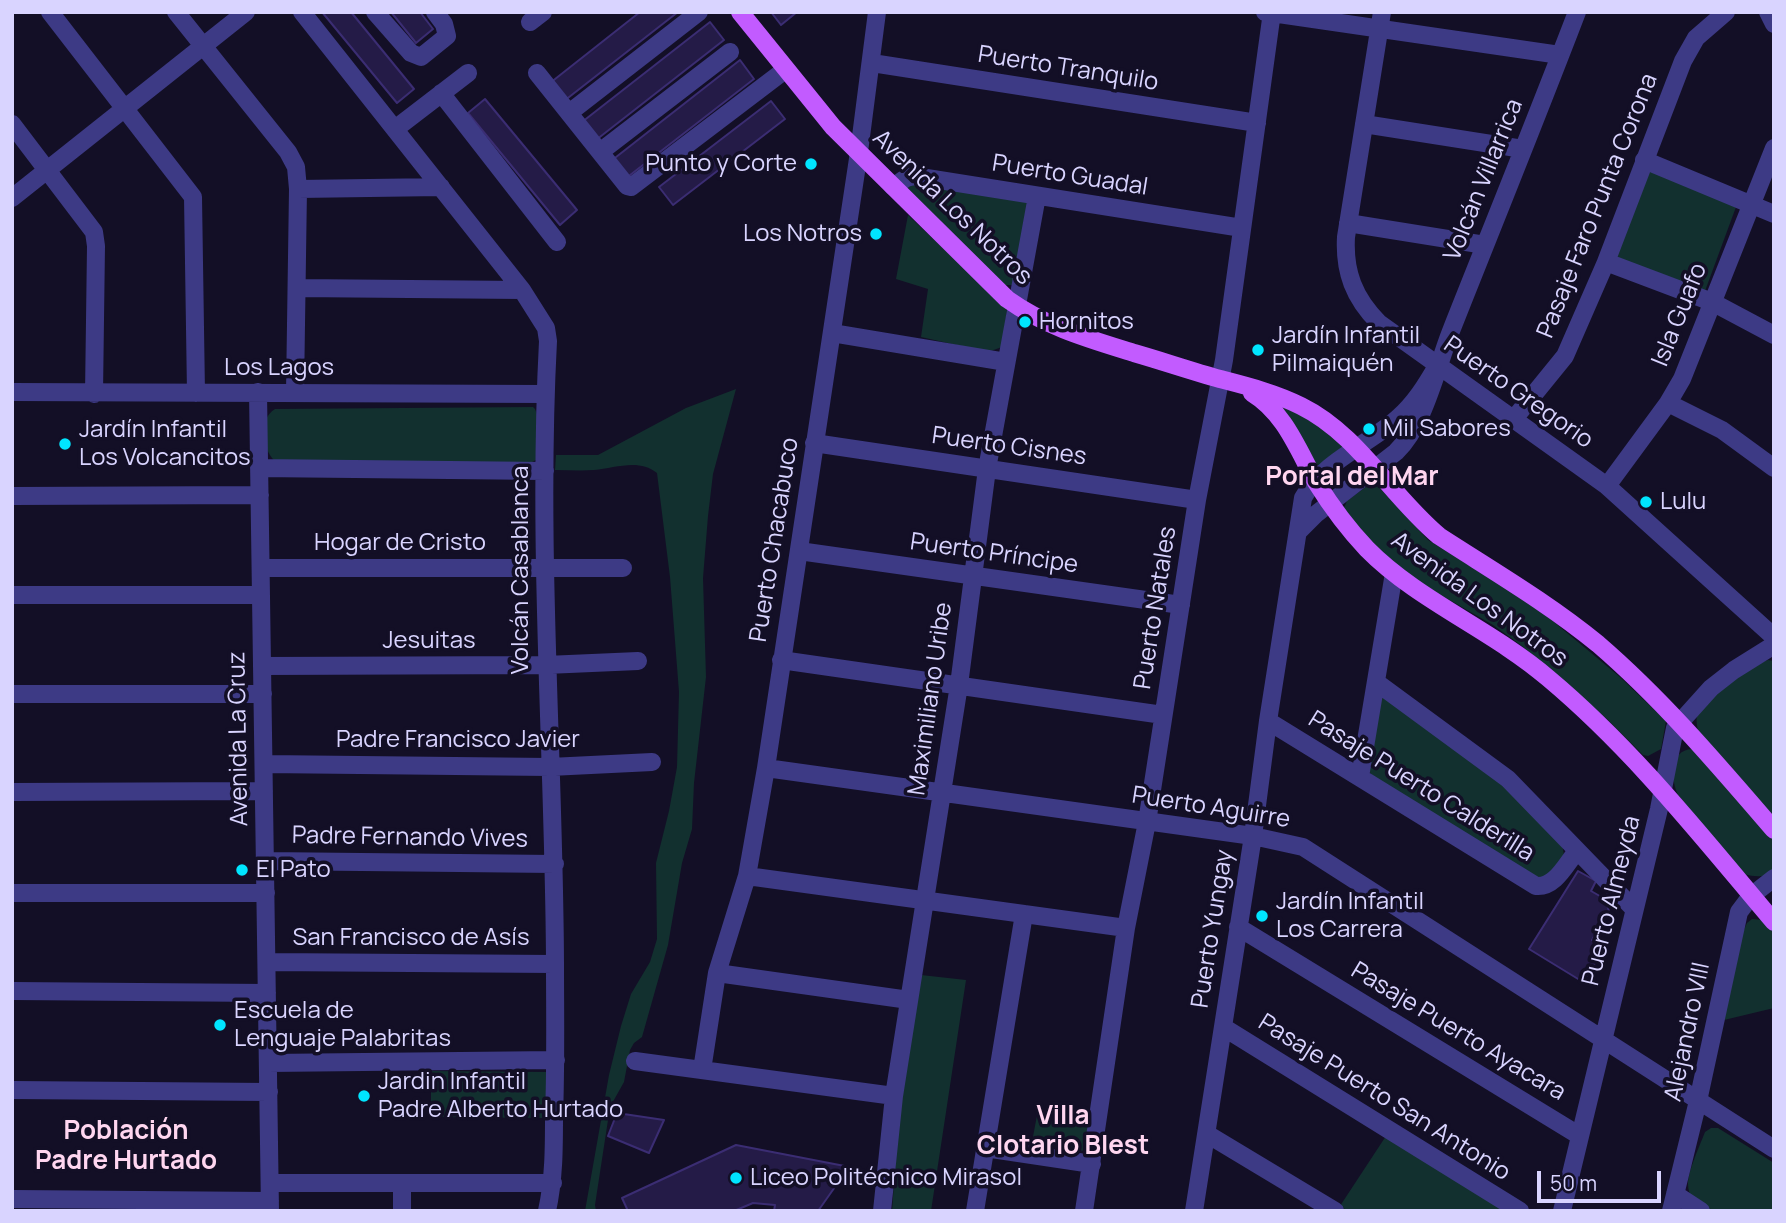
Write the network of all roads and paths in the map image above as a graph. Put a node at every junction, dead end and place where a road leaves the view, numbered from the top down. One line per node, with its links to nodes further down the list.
1 (50, 12): 24 (street)
2 (176, 12): 16 (street)
3 (246, 12): 16 (street)
4 (302, 12): 29 (street, Volcán Casablanca)
5 (375, 12): 6 (street)
6 (435, 12)
7 (699, 12): 25 (street)
8 (740, 12): 20 (main road, Avenida Los Notros)
9 (877, 12): 19 (street, Puerto Chacabuco)
10 (1577, 12): 18 (street, Volcán Villarrica)
11 (1727, 12): 34 (street, Pasaje Faro Punta Corona)
12 (1768, 12): 15 (street)
13 (1270, 13): 14 (street); 26 (street, Puerto Natales)
14 (1380, 20): 18 (street); 28 (street, Puerto Gregorio)
15 (1774, 24)
16 (203, 47): 24 (street); 38 (street)
17 (730, 52): 32 (street)
18 (1560, 55): 31 (street, Volcán Villarrica)
19 (872, 64): 26 (street, Puerto Tranquilo); 33 (street, Puerto Chacabuco)
20 (785, 70): 32 (street); 33 (main road, Avenida Los Notros)
21 (468, 73): 23 (street)
22 (537, 74): 25 (street)
23 (441, 93): 29 (street); 45 (street)
24 (126, 108): 35 (street); 60 (street)
25 (569, 113): 32 (street)
26 (1257, 123): 44 (street, Puerto Natales)
27 (12, 124): 35 (street)
28 (1364, 124): 31 (street); 43 (street, Puerto Gregorio)
29 (395, 129): 36 (street, Volcán Casablanca)
30 (1774, 148): 41 (street, Isla Guafo)
31 (1523, 149): 46 (street, Volcán Villarrica)
32 (600, 152)
33 (859, 152): 37 (main road, Avenida Los Notros); 52 (street, Puerto Chacabuco)
34 (1644, 160): 41 (street); 47 (street, Pasaje Faro Punta Corona)
35 (48, 170): 40 (street); 61 (street)
36 (441, 187): 38 (street); 49 (street, Volcán Casablanca)
37 (892, 187): 39 (street, Puerto Guadal); 51 (main road, Avenida Los Notros)
38 (298, 189): 48 (street)
39 (1037, 196): 44 (street, Puerto Guadal); 51 (street, Maximiliano Uribe)
40 (12, 198)
41 (1750, 202): 42 (street); 50 (street, Isla Guafo)
42 (1774, 214)
43 (1348, 223): 46 (street); 55 (street, Puerto Gregorio)
44 (1242, 228): 56 (street, Puerto Natales)
45 (557, 242)
46 (1485, 245): 55 (street, Volcán Villarrica)
47 (1606, 262): 50 (street); 64 (street, Pasaje Faro Punta Corona)
48 (298, 288): 49 (street); 58 (street)
49 (522, 290): 62 (street, Volcán Casablanca)
50 (1712, 302): 53 (street); 63 (street, Isla Guafo)
51 (1017, 306): 54 (street, Maximiliano Uribe); 56 (main road, Avenida Los Notros)
52 (832, 333): 54 (street); 65 (street, Puerto Chacabuco)
53 (1774, 335)
54 (1006, 362): 69 (street, Maximiliano Uribe)
55 (1437, 366): 64 (street, Puerto Gregorio); 66 (street, Volcán Villarrica); 70 (street, Volcán Villarrica)
56 (1220, 379): 66 (main road, Avenida Los Notros); 72 (main road, Avenida Los Notros); 76 (street, Puerto Natales)
57 (258, 392): 58 (street, Los Lagos); 60 (street, Los Lagos); 67 (street, Avenida La Cruz)
58 (295, 392): 62 (street, Los Lagos)
59 (12, 393): 61 (street, Los Lagos)
60 (197, 393): 61 (street, Los Lagos)
61 (93, 394)
62 (545, 394): 71 (street, Volcán Casablanca)
63 (1668, 403): 68 (street); 73 (street, Isla Guafo)
64 (1513, 420): 73 (street, Puerto Gregorio)
65 (814, 443): 69 (street, Puerto Cisnes); 79 (street, Puerto Chacabuco)
66 (1356, 448): 70 (main road, Avenida Los Notros); 72 (street, Volcán Villarrica)
67 (259, 468): 71 (street); 74 (street, Avenida La Cruz)
68 (1774, 468)
69 (987, 469): 76 (street, Puerto Cisnes); 84 (street, Maximiliano Uribe)
70 (1374, 469): 77 (street, Volcán Villarrica); 100 (main road, Avenida Los Notros)
71 (545, 471): 81 (street, Volcán Casablanca)
72 (1316, 481): 77 (main road, Avenida Los Notros); 78 (street, Puerto Yungay)
73 (1607, 486): 88 (street, Puerto Gregorio)
74 (260, 495): 75 (street); 80 (street, Avenida La Cruz)
75 (12, 496)
76 (1198, 500): 87 (street, Puerto Natales)
77 (1330, 503): 78 (street); 83 (main road, Avenida Los Notros)
78 (1299, 531): 99 (street, Puerto Yungay)
79 (799, 551): 84 (street, Puerto Príncipe); 91 (street, Puerto Chacabuco)
80 (261, 568): 81 (street, Hogar de Cristo); 86 (street, Avenida La Cruz)
81 (545, 568): 82 (street, Hogar de Cristo); 92 (street, Volcán Casablanca)
82 (623, 568)
83 (1394, 573): 94 (street); 106 (main road, Avenida Los Notros)
84 (974, 575): 87 (street, Puerto Príncipe); 95 (street, Maximiliano Uribe)
85 (12, 595): 86 (street)
86 (261, 595): 93 (street, Avenida La Cruz)
87 (1181, 605): 98 (street, Puerto Natales)
88 (1774, 637)
89 (1774, 645): 100 (street, Puerto Almeyda)
90 (638, 660): 92 (street, Jesuitas)
91 (781, 660): 95 (street); 104 (street, Puerto Chacabuco)
92 (546, 664): 93 (street, Jesuitas); 103 (street, Volcán Casablanca)
93 (262, 666): 97 (street, Avenida La Cruz)
94 (1376, 682): 105 (street); 113 (street)
95 (959, 685): 98 (street); 108 (street, Maximiliano Uribe)
96 (12, 694): 97 (street)
97 (263, 694): 102 (street, Avenida La Cruz)
98 (1163, 715): 110 (street, Puerto Natales)
99 (1268, 721): 105 (street, Pasaje Puerto Calderilla); 112 (street, Puerto Yungay)
100 (1679, 722): 106 (street, Puerto Almeyda); 111 (main road, Avenida Los Notros)
101 (652, 762): 103 (street, Padre Francisco Javier)
102 (264, 764): 103 (street, Padre Francisco Javier); 107 (street, Avenida La Cruz)
103 (550, 767): 115 (street, Volcán Casablanca)
104 (766, 768): 108 (street, Puerto Aguirre); 116 (street, Puerto Chacabuco)
105 (1360, 777): 113 (street, Pasaje Puerto Calderilla)
106 (1662, 789): 120 (main road, Avenida Los Notros); 122 (street, Puerto Almeyda)
107 (264, 791): 109 (street); 114 (street, Avenida La Cruz)
108 (942, 791): 110 (street, Puerto Aguirre); 121 (street, Maximiliano Uribe)
109 (12, 792)
110 (1147, 822): 112 (street, Puerto Aguirre); 126 (street, Puerto Natales)
111 (1774, 830)
112 (1253, 836): 125 (street, Puerto Yungay); 134 (street, Puerto Aguirre)
113 (1577, 851): 122 (street)
114 (265, 861): 115 (street, Padre Fernando Vives); 119 (street, Avenida La Cruz)
115 (555, 864): 128 (street, Volcán Casablanca)
116 (747, 876): 121 (street); 129 (street, Puerto Chacabuco)
117 (1774, 878): 120 (street, Alejandro VIII)
118 (12, 893): 119 (street)
119 (265, 893): 127 (street, Avenida La Cruz)
120 (1751, 896): 124 (main road, Avenida Los Notros); 142 (street, Alejandro VIII)
121 (926, 900): 123 (street); 132 (street, Maximiliano Uribe)
122 (1634, 909): 134 (street, Puerto Almeyda)
123 (1024, 914): 126 (street); 145 (street)
124 (1774, 922)
125 (1238, 927): 133 (street, Puerto Yungay); 144 (street, Pasaje Puerto Ayacara)
126 (1126, 928): 147 (street, Puerto Natales)
127 (267, 962): 128 (street, San Francisco de Asís); 131 (street, Avenida La Cruz)
128 (555, 964): 135 (street, Volcán Casablanca)
129 (717, 973): 132 (street); 138 (street, Puerto Chacabuco)
130 (12, 991): 131 (street)
131 (267, 993): 137 (street, Avenida La Cruz)
132 (909, 1000): 141 (street, Maximiliano Uribe)
133 (1223, 1027): 143 (street, Puerto Yungay); 160 (street, Pasaje Puerto San Antonio)
134 (1603, 1039): 142 (street, Puerto Aguirre); 144 (street, Puerto Almeyda)
135 (556, 1060): 137 (street); 149 (street, Volcán Casablanca)
136 (635, 1061): 138 (street)
137 (268, 1063): 140 (street, Avenida La Cruz)
138 (702, 1070): 141 (street)
139 (12, 1090): 140 (street)
140 (269, 1092): 150 (street, Avenida La Cruz)
141 (894, 1097): 155 (street, Maximiliano Uribe)
142 (1698, 1101): 146 (street, Puerto Aguirre); 152 (street, Alejandro VIII)
143 (1207, 1133): 158 (street, Puerto Yungay); 159 (street)
144 (1580, 1136): 161 (street, Puerto Almeyda)
145 (985, 1148): 147 (street); 156 (street)
146 (1774, 1149)
147 (1092, 1164): 157 (street, Puerto Natales)
148 (402, 1183): 149 (street); 150 (street); 153 (street)
149 (553, 1183): 154 (street, Volcán Casablanca)
150 (270, 1198): 151 (street)
151 (12, 1199)
152 (1673, 1203): 162 (street)
153 (402, 1211)
154 (547, 1211)
155 (882, 1211)
156 (975, 1211)
157 (1084, 1211)
158 (1194, 1211)
159 (1335, 1211)
160 (1520, 1211)
161 (1562, 1211)
162 (1701, 1211)

